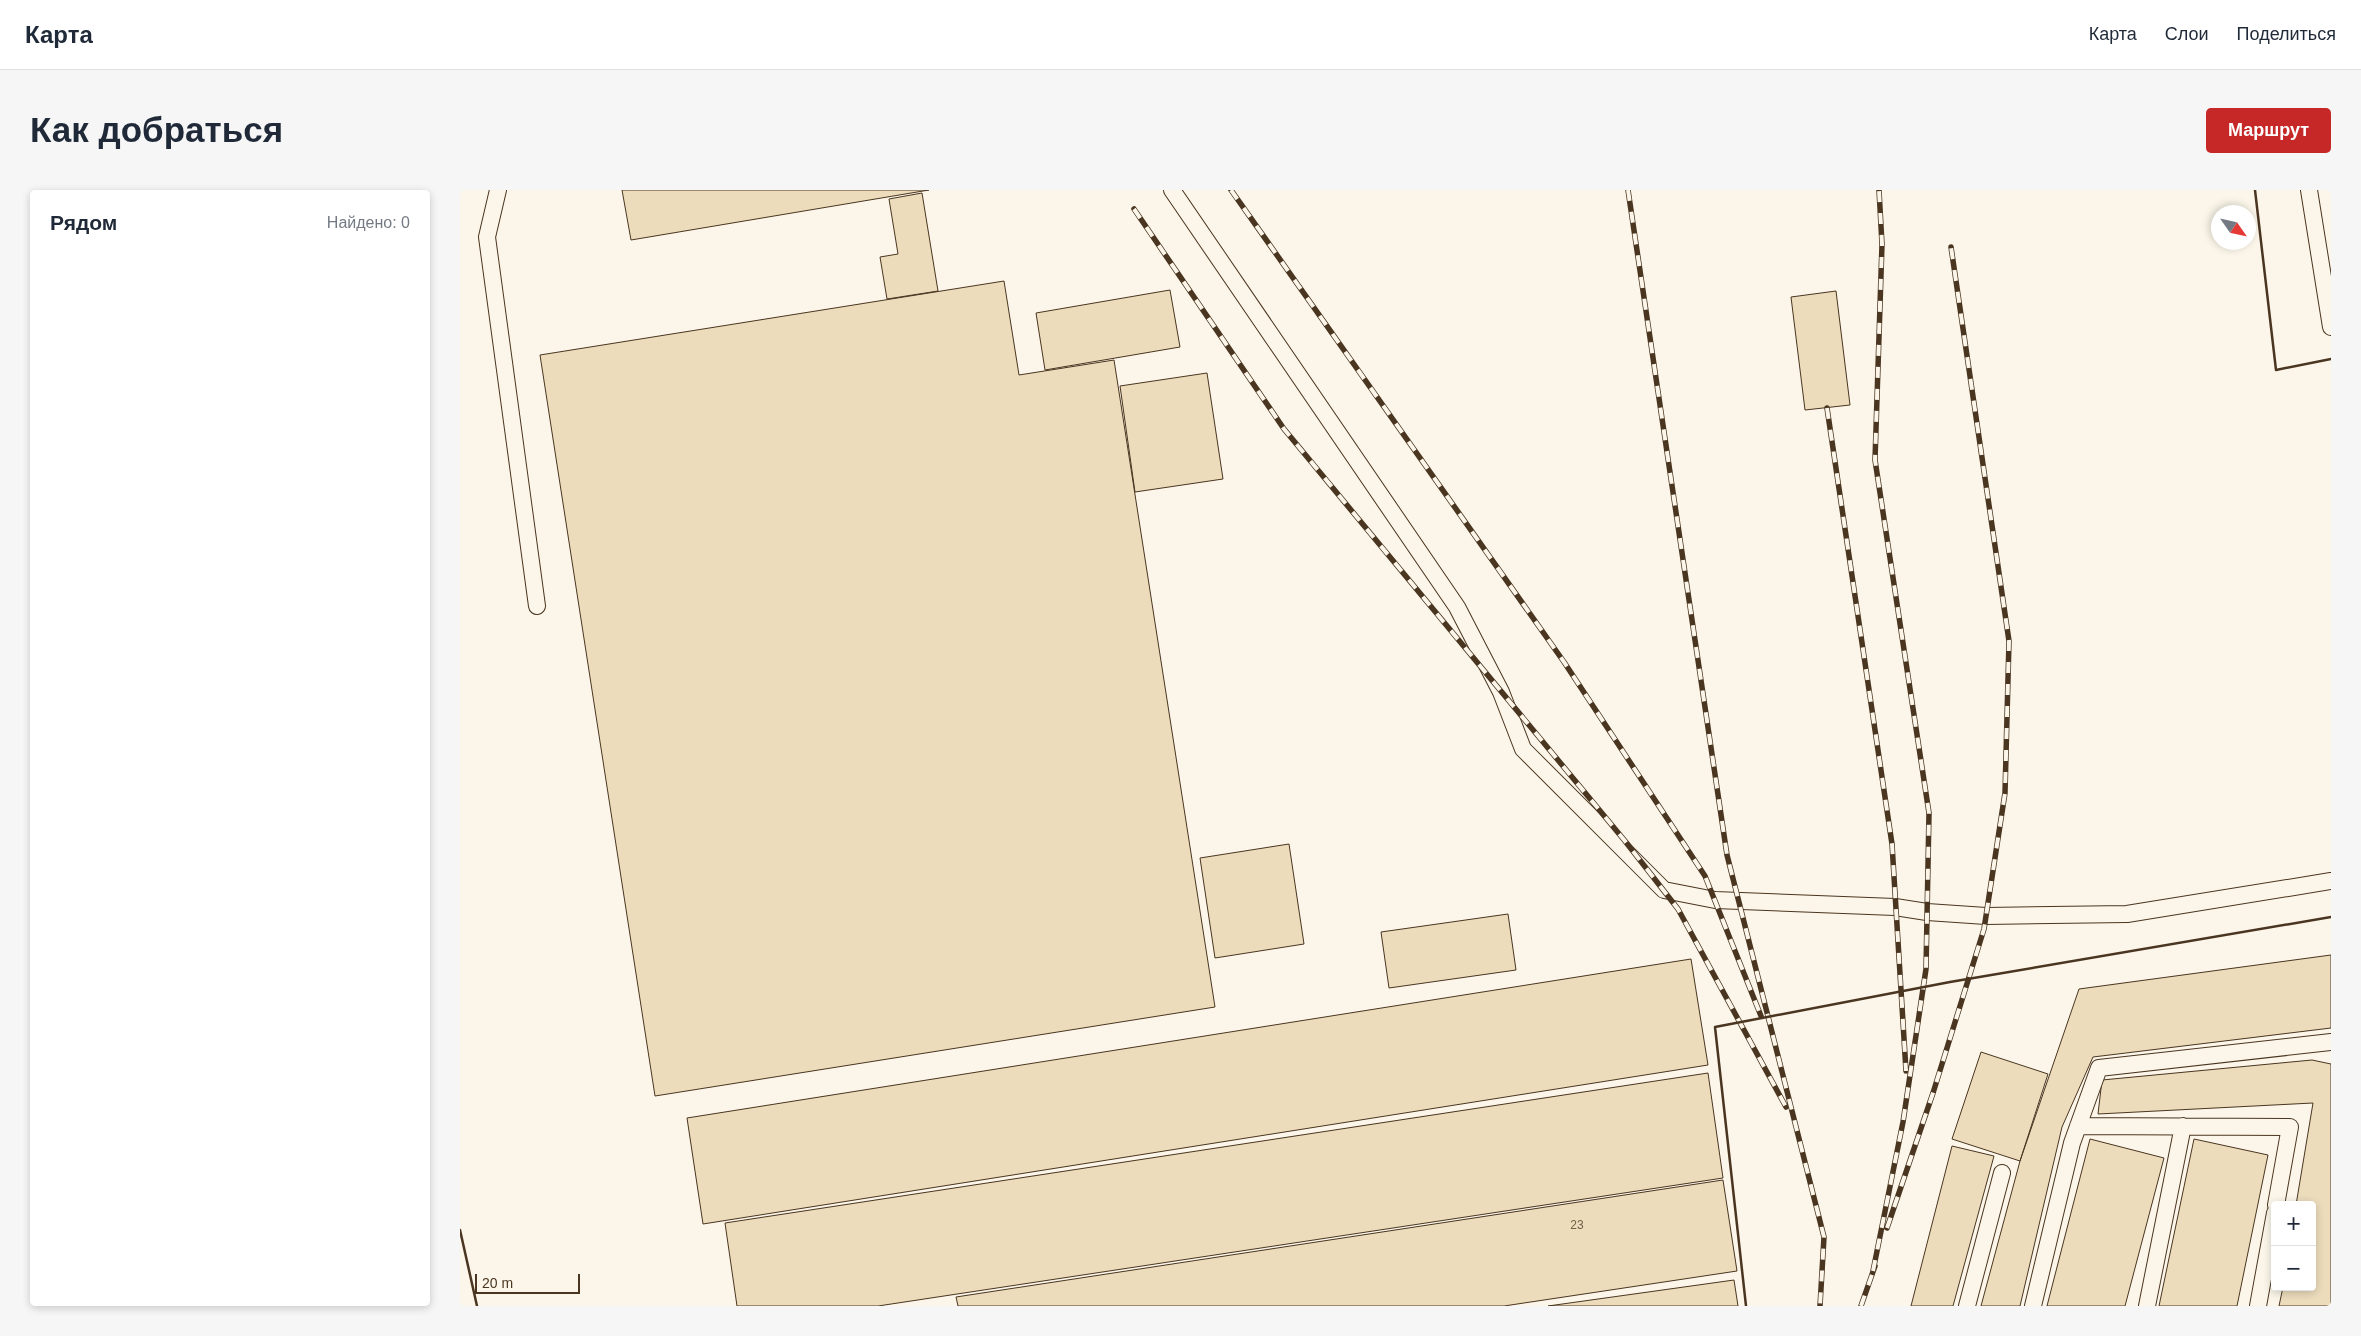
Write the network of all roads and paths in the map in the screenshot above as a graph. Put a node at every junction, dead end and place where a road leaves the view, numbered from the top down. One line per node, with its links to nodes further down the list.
1 (498, 190): 5 (lane)
2 (1172, 190): 6 (lane)
3 (2309, 190): 4 (lane)
4 (2331, 328)
5 (537, 606)
6 (2331, 881)
7 (2331, 1042): 8 (lane)
8 (2078, 1126): 9 (lane); 14 (lane)
9 (2183, 1126): 11 (lane); 15 (lane)
10 (2002, 1173): 13 (lane)
11 (2277, 1201)
12 (2271, 1235): 16 (lane)
13 (1967, 1306)
14 (2033, 1306)
15 (2147, 1306)
16 (2258, 1306)

